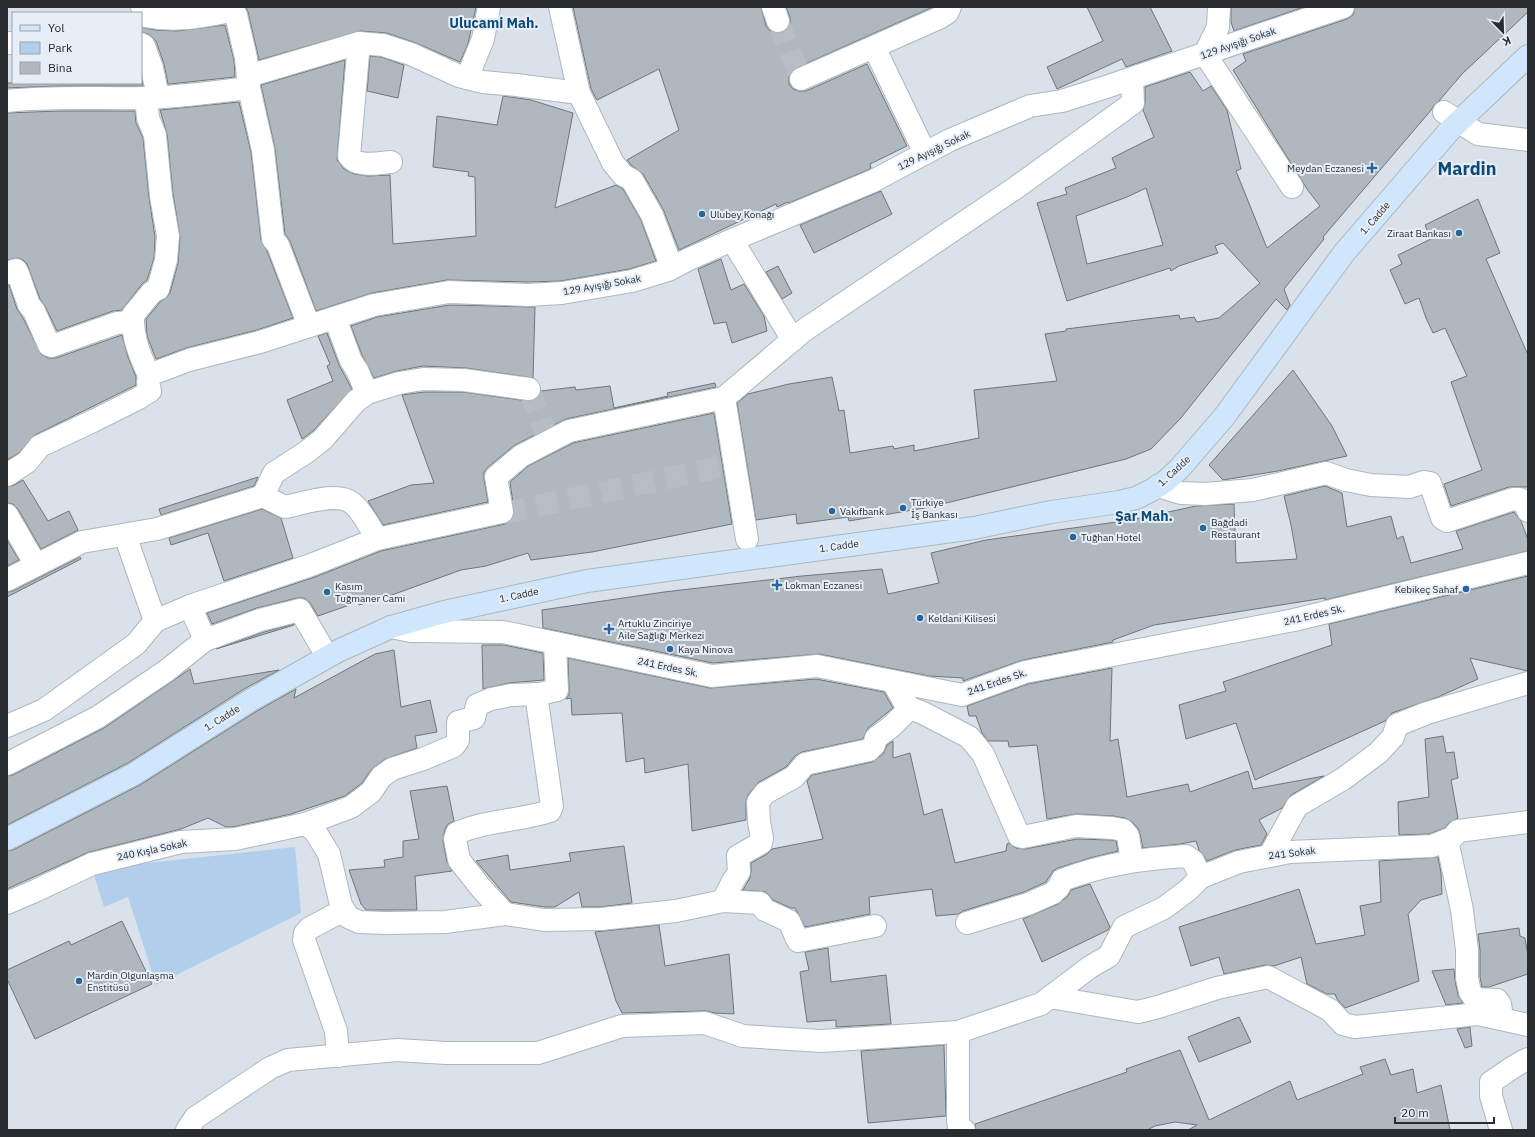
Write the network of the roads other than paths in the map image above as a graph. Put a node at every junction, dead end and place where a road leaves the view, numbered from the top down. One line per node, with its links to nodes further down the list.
1 (142, 7): 15 (street)
2 (489, 7): 12 (street)
3 (560, 7): 16 (street)
4 (950, 7): 9 (street)
5 (1219, 7): 10 (street)
6 (1342, 7): 10 (street, 129 Ayışığı Sokak)
7 (359, 43): 12 (street); 15 (street); 22 (street)
8 (142, 45): 17 (street)
9 (874, 47): 14 (street); 21 (street)
10 (1205, 54): 13 (street, 129 Ayışığı Sokak); 23 (street)
11 (1528, 56): 19 (main road, 1. Cadde)
12 (467, 78): 16 (street)
13 (1132, 78): 21 (street, 129 Ayışığı Sokak); 30 (street)
14 (801, 79)
15 (248, 82): 17 (street); 29 (street)
16 (579, 93): 25 (street)
17 (152, 98): 18 (street); 28 (street)
18 (7, 101)
19 (1451, 117): 20 (street); 36 (main road, 1. Cadde)
20 (1528, 140)
21 (925, 153): 24 (street, 129 Ayışığı Sokak)
22 (391, 162)
23 (1292, 187)
24 (732, 240): 25 (street, 129 Ayışığı Sokak); 30 (street)
25 (672, 268): 27 (street, 129 Ayışığı Sokak)
26 (7, 273): 28 (street)
27 (335, 318): 29 (street, 129 Ayışığı Sokak); 33 (street)
28 (132, 322): 31 (street)
29 (309, 326): 31 (street, 129 Ayışığı Sokak)
30 (793, 340): 34 (street)
31 (149, 375): 35 (street)
32 (529, 389): 33 (street)
33 (366, 393): 37 (street)
34 (724, 398): 41 (street); 42 (street)
35 (7, 475)
36 (1158, 486): 38 (street); 48 (main road, 1. Cadde)
37 (264, 496): 40 (street); 41 (street)
38 (1528, 511)
39 (7, 516): 44 (street)
40 (125, 535): 44 (street); 47 (street)
41 (377, 539): 46 (street)
42 (747, 539)
43 (1528, 563): 52 (street, 241 Erdes Sk.)
44 (36, 565): 45 (street)
45 (7, 580)
46 (190, 606): 47 (street); 49 (street)
47 (155, 621): 56 (street)
48 (391, 627): 50 (street, 241 Erdes Sk.); 60 (main road, 1. Cadde)
49 (205, 640): 51 (street); 57 (street)
50 (555, 643): 52 (street, 241 Erdes Sk.); 54 (street)
51 (320, 646)
52 (893, 682): 55 (street)
53 (1528, 683): 62 (street)
54 (536, 694): 59 (street, 240 Kışla Sokak); 68 (street)
55 (910, 708): 63 (street); 65 (street)
56 (7, 726)
57 (7, 764)
58 (1528, 822): 61 (street, 241 Sokak)
59 (305, 824): 66 (street, 240 Kışla Sokak); 67 (street)
60 (7, 838)
61 (1448, 840): 62 (street, 241 Sokak); 72 (street)
62 (1270, 855): 64 (street, 241 Sokak)
63 (1132, 861): 64 (street); 69 (street)
64 (1201, 877): 71 (street, 241 Sokak)
65 (723, 901): 68 (street); 70 (street)
66 (7, 903)
67 (344, 910): 68 (street); 75 (street)
68 (506, 914)
69 (967, 923)
70 (875, 926)
71 (1050, 997): 72 (street); 74 (street, 241 Sokak)
72 (1502, 1018): 73 (street)
73 (1528, 1025)
74 (958, 1032): 75 (street, 241 Sokak); 78 (street)
75 (338, 1056): 77 (street, 241 Sokak)
76 (1528, 1059): 79 (street)
77 (187, 1130)
78 (964, 1130)
79 (1501, 1130)

